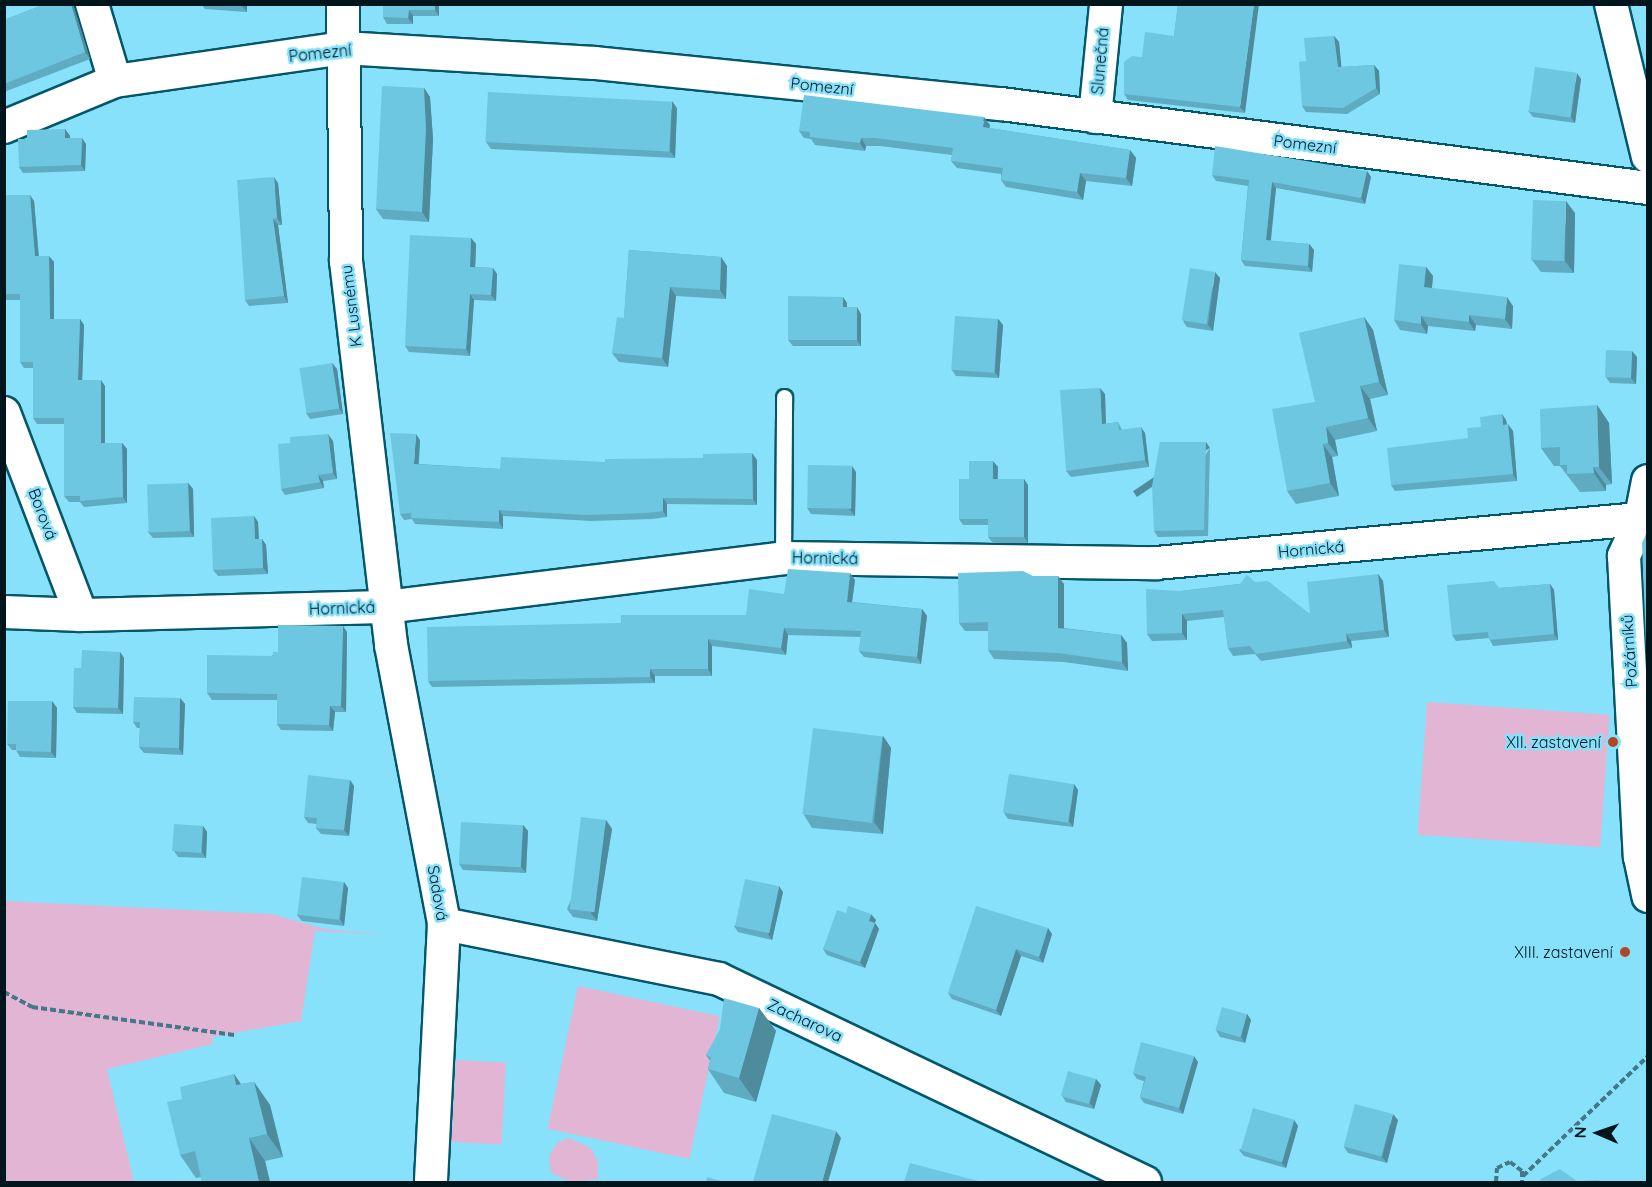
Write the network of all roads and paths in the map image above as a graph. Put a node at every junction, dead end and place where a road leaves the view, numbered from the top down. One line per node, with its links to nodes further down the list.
1 (92, 4): 6 (street)
2 (344, 4): 5 (street, K Lusnému)
3 (1106, 4): 7 (street, Slunečná)
4 (1611, 4): 9 (street)
5 (343, 48): 6 (street, Pomezní); 7 (street, Pomezní); 16 (street, K Lusnému)
6 (115, 81): 8 (street, Pomezní)
7 (1095, 117): 10 (street, Pomezní)
8 (4, 127)
9 (1647, 157)
10 (1647, 188)
11 (784, 397): 15 (lane)
12 (4, 413): 18 (street, Borová)
13 (1647, 481): 14 (street, Požárníků)
14 (1644, 518): 15 (street, Hornická); 19 (street, Požárníků)
15 (783, 558): 16 (street, Hornická)
16 (386, 607): 18 (street, Hornická); 20 (street, Sadová)
17 (4, 612): 18 (street, Hornická)
18 (81, 615)
19 (1647, 896)
20 (444, 924): 25 (street, Sadová); 26 (street, Zacharova)
21 (4, 992): 22 (path)
22 (234, 1035)
23 (1647, 1056): 24 (path)
24 (1523, 1176): 27 (path); 28 (path)
25 (431, 1182)
26 (1144, 1182)
27 (1496, 1182)
28 (1522, 1182)

